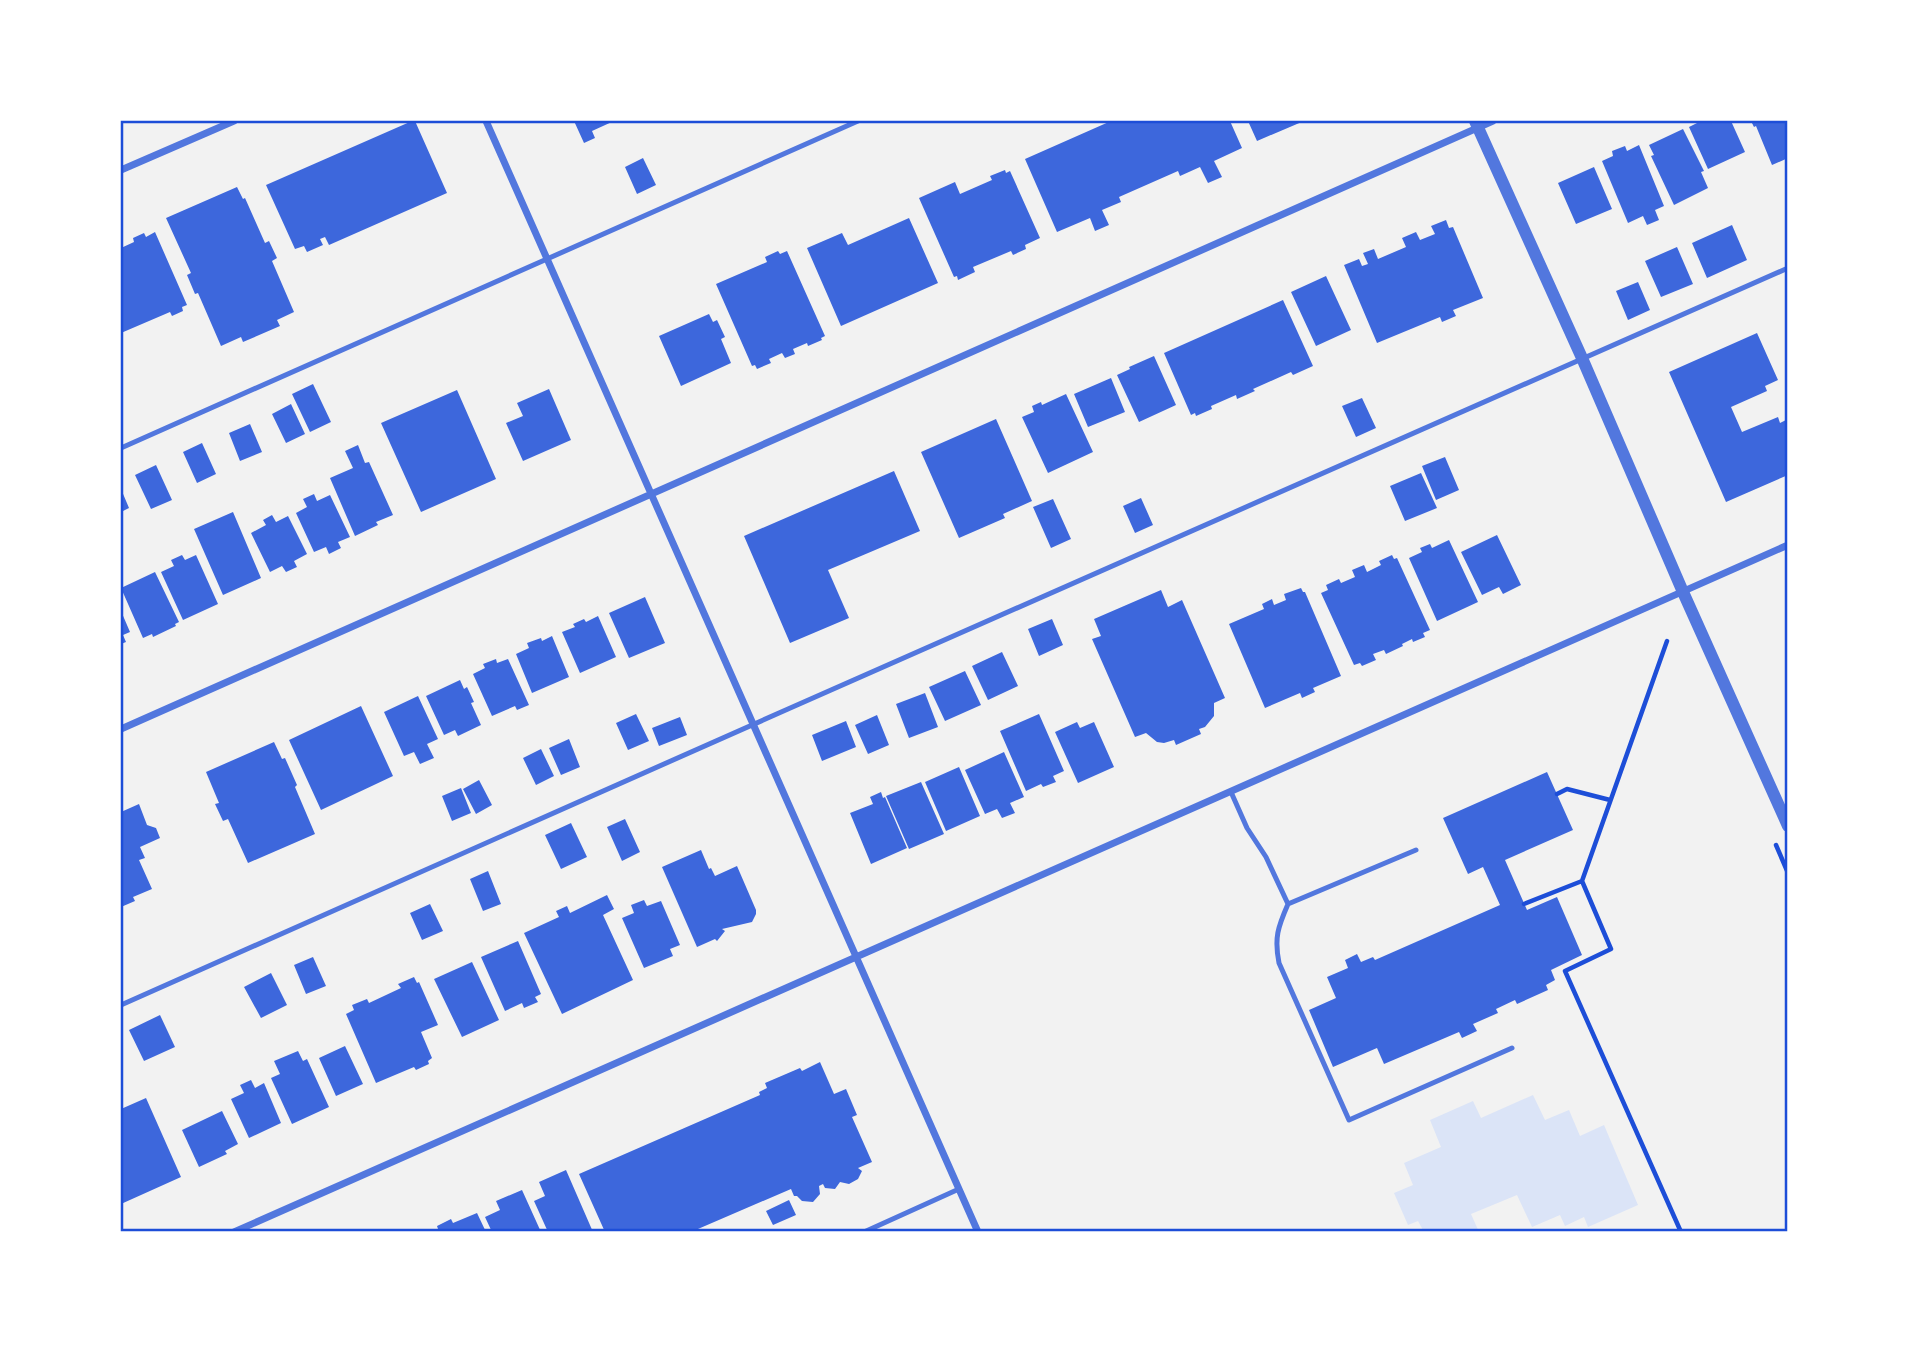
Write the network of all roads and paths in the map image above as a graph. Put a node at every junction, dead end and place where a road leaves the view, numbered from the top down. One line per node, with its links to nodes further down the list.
1 (234, 121): 6 (street)
2 (486, 121): 7 (street)
3 (859, 121): 7 (lane)
4 (1493, 121): 5 (street)
5 (1476, 124): 9 (street); 11 (street)
6 (121, 170)
7 (547, 259): 10 (lane); 11 (street)
8 (1788, 268): 9 (lane)
9 (1582, 358): 13 (street); 15 (lane)
10 (121, 447)
11 (651, 494): 15 (street); 16 (street)
12 (1788, 545): 13 (street)
13 (1683, 592): 17 (street); 20 (street)
14 (1667, 641): 19 (path)
15 (754, 725): 25 (street); 26 (lane)
16 (121, 729)
17 (1231, 792): 23 (lane); 25 (street)
18 (1557, 794): 19 (path)
19 (1610, 800): 22 (path)
20 (1788, 823)
21 (1416, 850): 23 (lane)
22 (1582, 881): 24 (path); 32 (path)
23 (1288, 904): 27 (lane)
24 (1524, 904)
25 (856, 958): 28 (street); 29 (street)
26 (121, 1005)
27 (1512, 1048)
28 (959, 1189): 30 (lane); 31 (street)
29 (234, 1232)
30 (863, 1232)
31 (978, 1232)
32 (1681, 1232)

